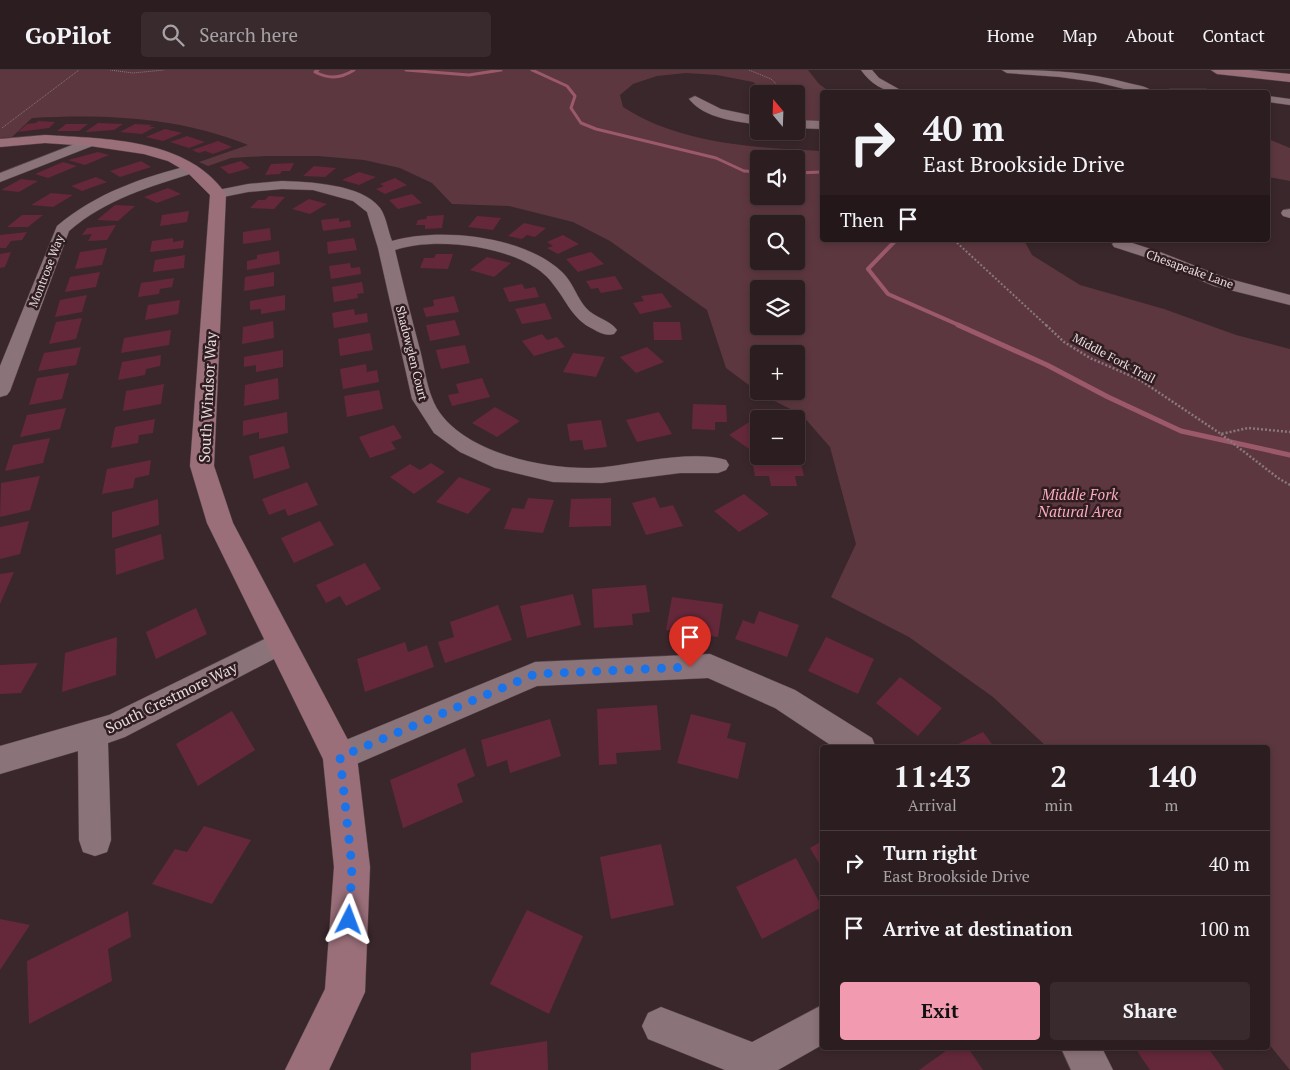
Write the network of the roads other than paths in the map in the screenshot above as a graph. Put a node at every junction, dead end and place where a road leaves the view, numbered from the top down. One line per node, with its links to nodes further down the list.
1 (866, 70): 5 (street)
2 (1001, 70): 6 (street)
3 (1218, 70): 4 (street)
4 (1290, 78)
5 (894, 90)
6 (1141, 90)
7 (695, 99): 10 (street)
8 (1270, 99): 9 (street)
9 (1290, 102)
10 (750, 119)
11 (805, 124): 12 (street)
12 (820, 125)
13 (90, 142): 14 (street); 15 (street); 16 (street)
14 (0, 143)
15 (192, 169): 17 (street); 22 (street, Montrose Way)
16 (0, 178)
17 (218, 194): 19 (street, Shadowglen Court); 24 (street, South Windsor Way)
18 (1120, 244): 20 (street, Chesapeake Lane)
19 (386, 248): 21 (street); 23 (street, Shadowglen Court)
20 (1290, 300)
21 (608, 330)
22 (0, 391)
23 (718, 465)
24 (281, 642): 25 (street, South Crestmore Way); 27 (street, South Windsor Way)
25 (93, 733): 28 (street, South Crestmore Way); 29 (street)
26 (856, 745): 27 (street)
27 (340, 757): 33 (street)
28 (0, 760)
29 (95, 840)
30 (820, 1025): 31 (street)
31 (661, 1026)
32 (1081, 1050): 34 (street)
33 (308, 1070)
34 (1093, 1070)

